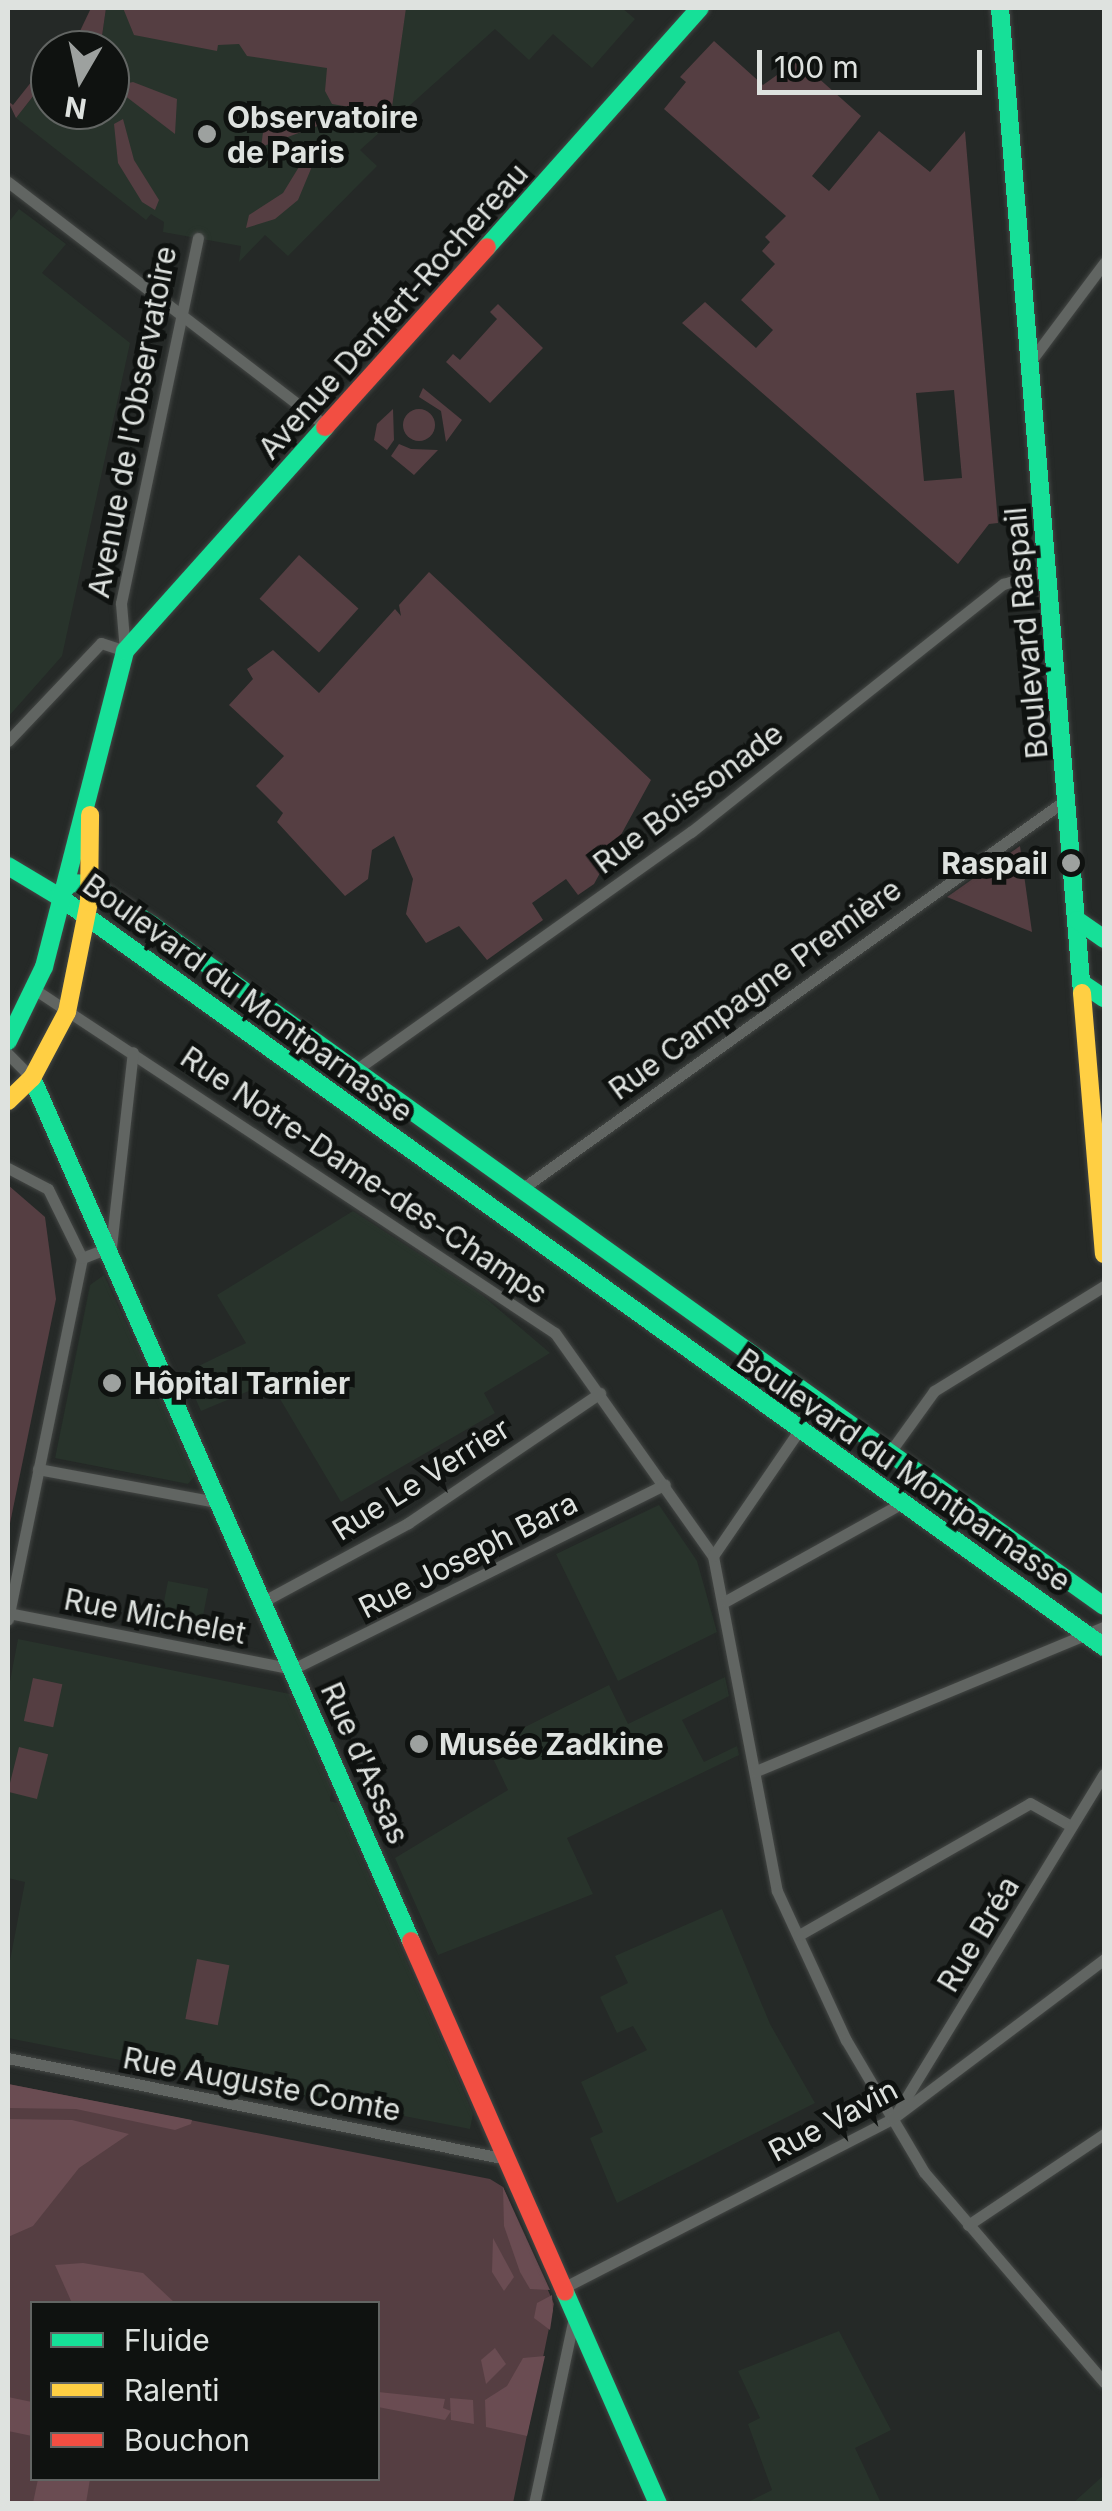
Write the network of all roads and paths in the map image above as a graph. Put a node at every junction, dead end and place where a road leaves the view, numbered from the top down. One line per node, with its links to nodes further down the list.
1 (700, 8): 8 (main road, Avenue Denfert-Rochereau)
2 (1000, 8): 7 (main road, Boulevard Raspail)
3 (8, 182): 6 (street)
4 (198, 238): 6 (street, Avenue de l'Observatoire)
5 (1104, 263): 7 (street)
6 (183, 315): 8 (street); 10 (street, Avenue de l'Observatoire)
7 (1030, 362): 9 (main road, Boulevard Raspail)
8 (326, 426): 10 (main road, Avenue Denfert-Rochereau)
9 (1048, 570): 13 (main road, Boulevard Raspail); 27 (street, Rue Boissonade)
10 (125, 651): 11 (street); 12 (main road, Avenue de l'Observatoire)
11 (8, 741)
12 (90, 793): 15 (main road, Avenue de l'Observatoire); 16 (main road, Avenue de l'Observatoire)
13 (1067, 799): 18 (main road, Boulevard Raspail); 31 (street, Rue Campagne Première)
14 (8, 866): 16 (main road)
15 (90, 884): 16 (main road, Boulevard du Montparnasse); 17 (main road, Avenue de l'Observatoire); 27 (main road, Boulevard du Montparnasse)
16 (58, 896): 17 (main road, Boulevard du Montparnasse); 21 (main road, Avenue de l'Observatoire)
17 (87, 918): 23 (main road, Avenue de l'Observatoire); 37 (main road, Boulevard du Montparnasse)
18 (1078, 920): 19 (main road); 20 (main road, Boulevard Raspail)
19 (1104, 939)
20 (1083, 984): 22 (main road); 33 (main road, Boulevard Raspail)
21 (34, 990): 23 (street, Rue Notre-Dame-des-Champs); 24 (main road, Avenue de l'Observatoire)
22 (1104, 998)
23 (67, 1012): 25 (street, Rue Notre-Dame-des-Champs); 28 (main road, Avenue de l'Observatoire)
24 (8, 1041)
25 (133, 1052): 32 (street); 36 (street, Rue Notre-Dame-des-Champs)
26 (8, 1054): 28 (street, Rue d'Assas)
27 (357, 1070): 31 (main road, Boulevard du Montparnasse)
28 (32, 1078): 29 (main road, Avenue de l'Observatoire); 32 (main road, Rue d'Assas)
29 (8, 1101)
30 (8, 1168): 34 (street)
31 (522, 1188): 38 (main road, Boulevard du Montparnasse)
32 (110, 1247): 34 (street); 42 (main road, Rue d'Assas)
33 (1104, 1254)
34 (82, 1258): 39 (street)
35 (1104, 1286): 38 (street)
36 (600, 1393): 40 (street, Rue Notre-Dame-des-Champs); 44 (street, Rue Le Verrier)
37 (800, 1429): 41 (main road, Boulevard du Montparnasse); 43 (street)
38 (890, 1452): 46 (main road, Boulevard du Montparnasse)
39 (38, 1468): 42 (street); 47 (street)
40 (664, 1484): 43 (street, Rue Notre-Dame-des-Champs); 50 (street, Rue Joseph Bara)
41 (904, 1502): 45 (street); 48 (main road, Boulevard du Montparnasse)
42 (221, 1503): 44 (main road, Rue d'Assas)
43 (712, 1556): 45 (street, Rue Notre-Dame-des-Champs)
44 (264, 1601): 50 (main road, Rue d'Assas)
45 (726, 1602): 51 (street, Rue Notre-Dame-des-Champs)
46 (1104, 1606)
47 (8, 1615): 50 (street, Rue Michelet)
48 (1096, 1631): 49 (main road, Boulevard du Montparnasse); 51 (street)
49 (1104, 1648)
50 (293, 1669): 59 (main road, Rue d'Assas)
51 (756, 1772): 54 (street, Rue Notre-Dame-des-Champs)
52 (1104, 1774): 53 (street, Rue Bréa)
53 (1071, 1826): 54 (street); 57 (street, Rue Bréa)
54 (799, 1935): 57 (street, Rue Notre-Dame-des-Champs)
55 (1104, 1959): 57 (street, Rue Vavin)
56 (8, 2058): 59 (street, Rue Auguste Comte)
57 (892, 2119): 60 (street, Rue Notre-Dame-des-Champs); 61 (street, Rue Vavin)
58 (1104, 2134): 60 (street)
59 (506, 2158): 61 (main road, Rue d'Assas)
60 (968, 2225): 63 (street, Rue Notre-Dame-des-Champs)
61 (562, 2288): 62 (main road, Rue d'Assas)
62 (575, 2316): 64 (street); 65 (main road, Rue d'Assas)
63 (1104, 2382)
64 (534, 2504)
65 (658, 2504)

